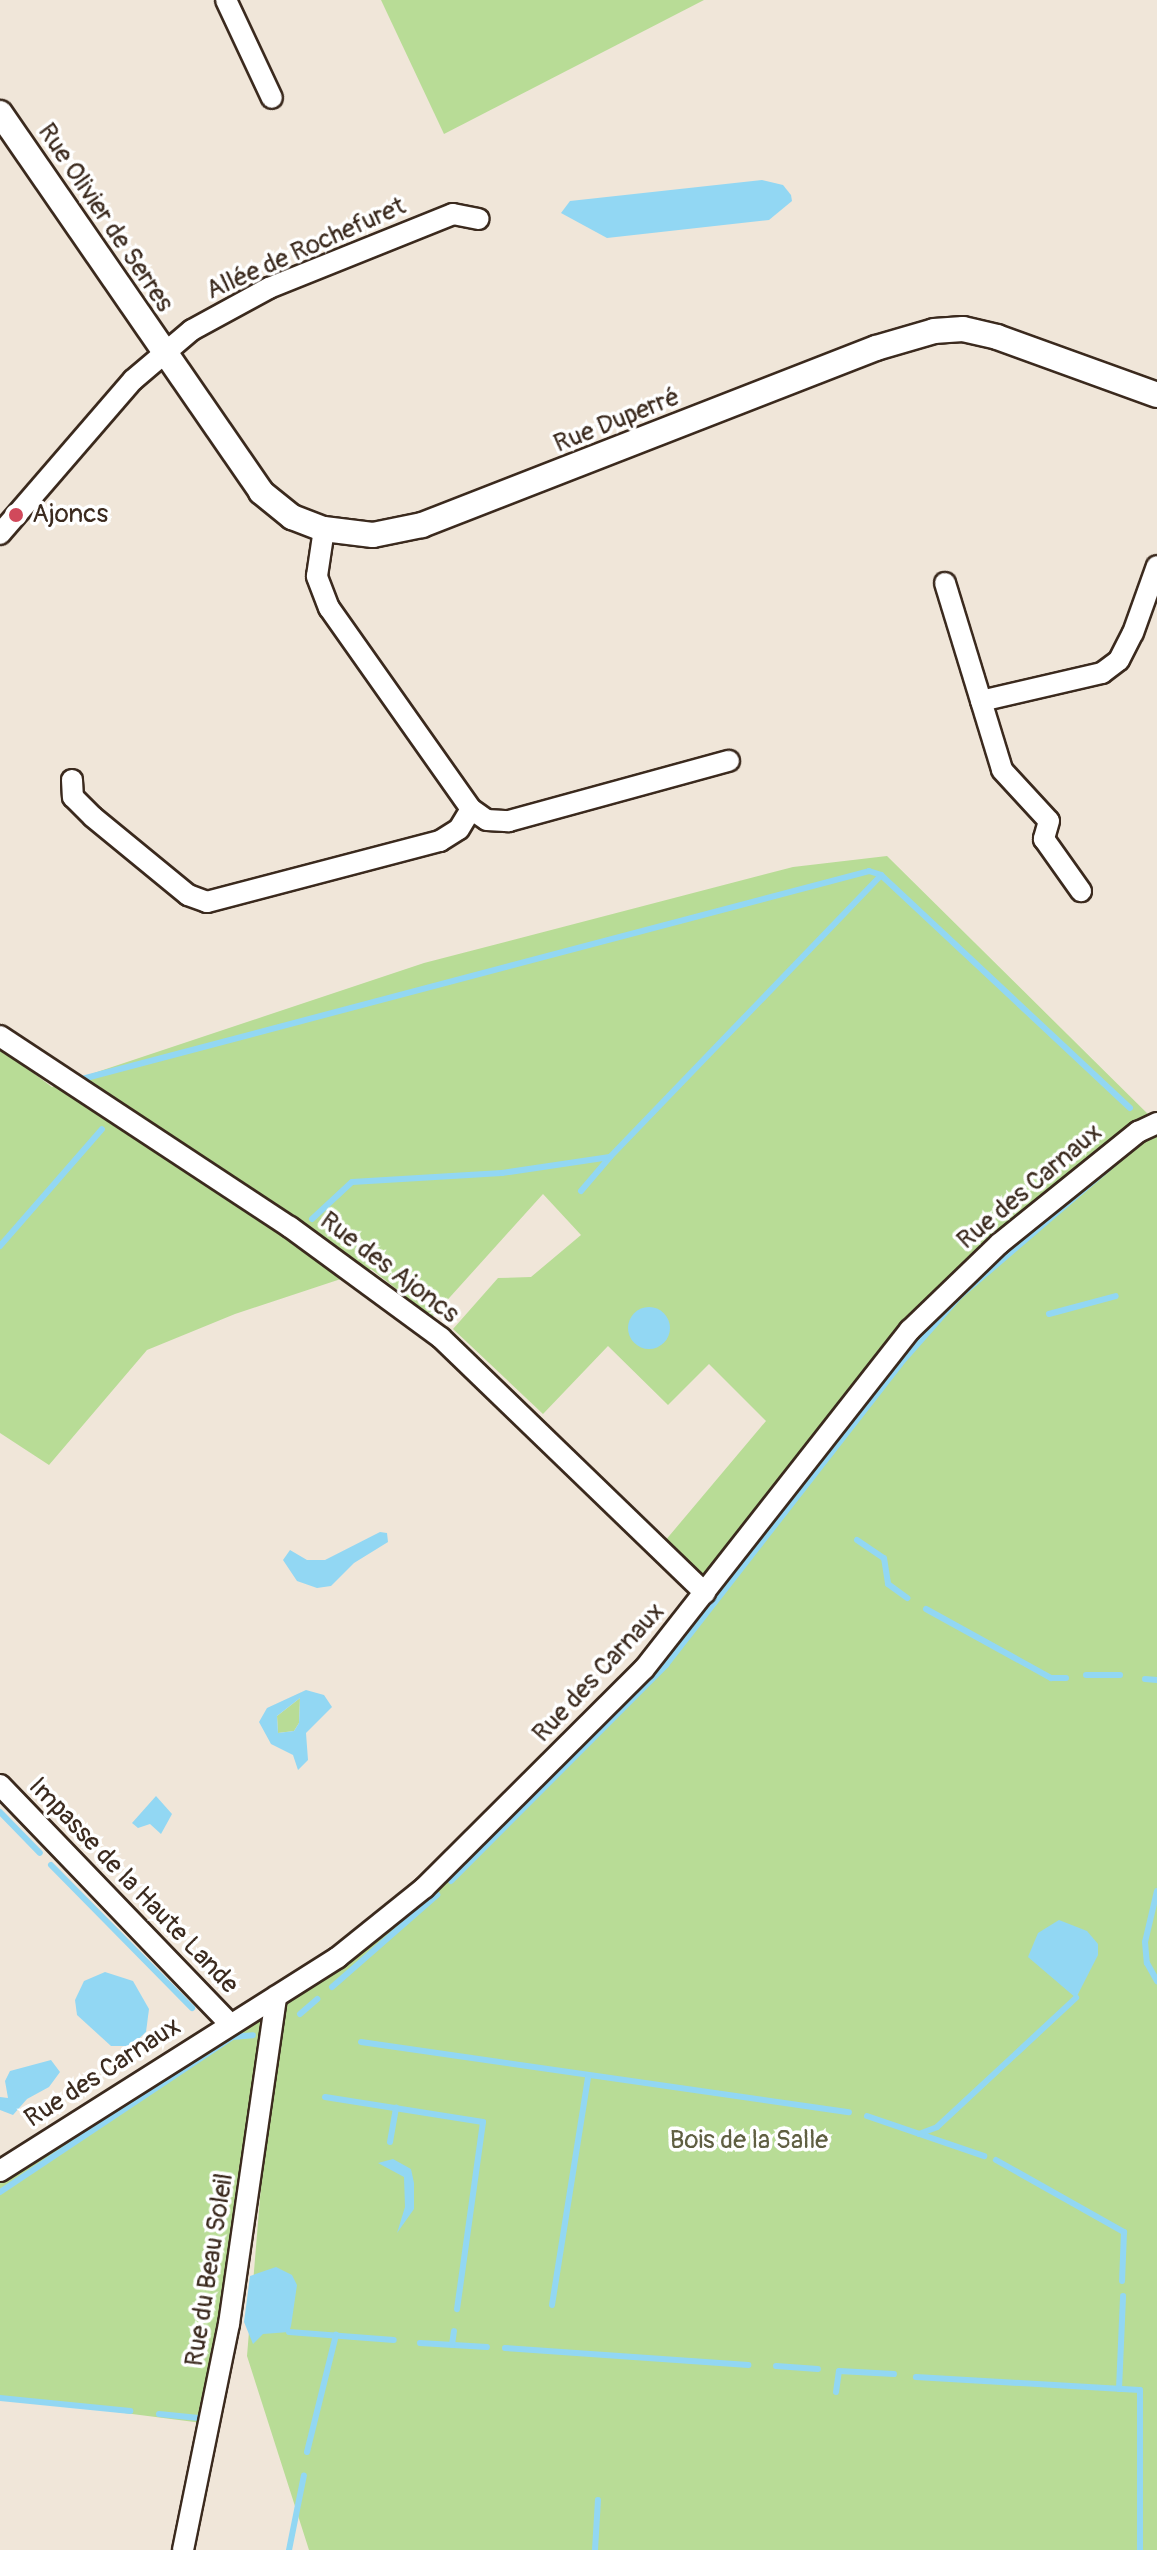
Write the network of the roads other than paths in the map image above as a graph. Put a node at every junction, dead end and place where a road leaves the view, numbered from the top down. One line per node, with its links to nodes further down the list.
1 (226, 0): 2 (street)
2 (272, 98)
3 (0, 113): 5 (street, Rue Olivier de Serres)
4 (479, 219): 5 (street, Allée de Rochefuret)
5 (163, 355): 7 (street, Rue Duperré); 8 (street, Allée de Rochefuret)
6 (1157, 395): 7 (street, Rue Duperré)
7 (324, 529): 14 (street)
8 (0, 534)
9 (1157, 566): 11 (street)
10 (945, 583): 11 (street)
11 (981, 701): 15 (street)
12 (729, 761): 14 (street)
13 (72, 780): 14 (street)
14 (471, 809)
15 (1081, 891)
16 (0, 1036): 18 (street, Rue des Ajoncs)
17 (1157, 1123): 18 (street, Rue des Carnaux)
18 (705, 1593): 20 (street, Rue des Carnaux)
19 (0, 1785): 21 (street, Impasse de la Haute Lande)
20 (276, 1996): 21 (street, Rue des Carnaux); 23 (street, Rue du Beau Soleil)
21 (229, 2023): 22 (street, Rue des Carnaux)
22 (0, 2171)
23 (183, 2550)

